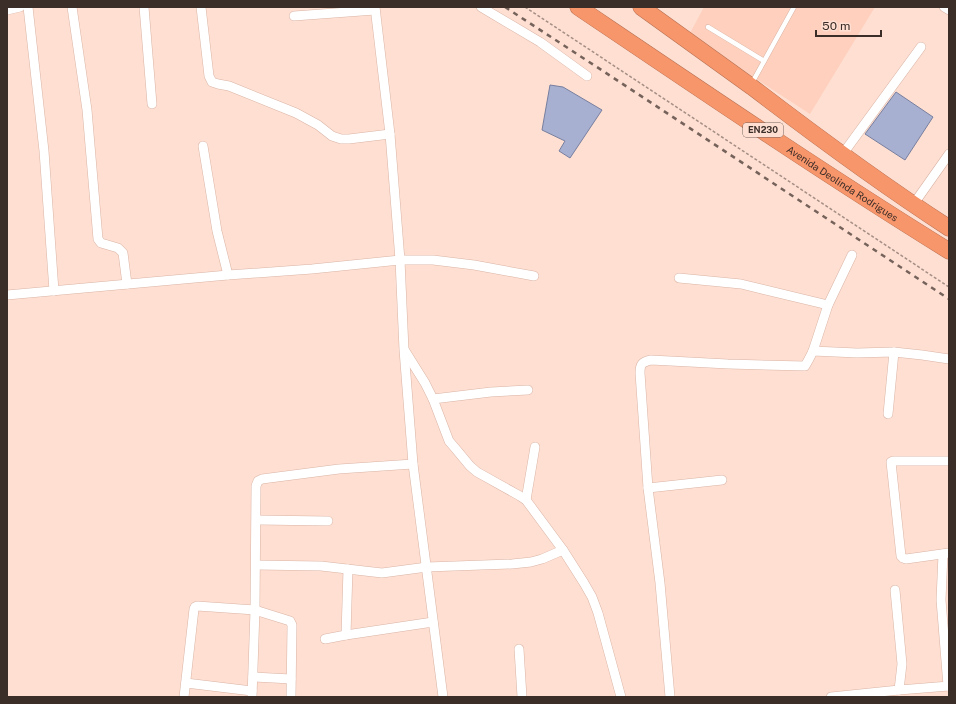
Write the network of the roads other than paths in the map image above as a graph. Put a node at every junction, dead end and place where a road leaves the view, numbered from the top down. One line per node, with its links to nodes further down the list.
1 (20, 7): 12 (street)
2 (28, 7): 34 (street)
3 (72, 7): 33 (street)
4 (144, 7): 20 (street)
5 (201, 7): 21 (street)
6 (481, 7): 18 (street)
7 (578, 7): 27 (highway, Avenida Deolinda Rodrigues / EN230)
8 (641, 7): 19 (highway, Avenida Deolinda Rodrigues / EN230)
9 (794, 7): 17 (lane)
10 (944, 7): 13 (street)
11 (375, 9): 14 (street); 21 (street)
12 (7, 10)
13 (949, 10)
14 (294, 16)
15 (708, 27): 17 (lane)
16 (921, 47): 24 (street)
17 (764, 61): 19 (lane)
18 (587, 76)
19 (750, 86): 24 (highway, Avenida Deolinda Rodrigues / EN230)
20 (152, 104)
21 (390, 134): 29 (street)
22 (203, 146): 30 (street)
23 (949, 154): 25 (street)
24 (842, 155): 25 (highway, Avenida Deolinda Rodrigues / EN230)
25 (913, 205): 26 (highway, Avenida Deolinda Rodrigues / EN230)
26 (949, 228)
27 (949, 251)
28 (852, 255): 36 (street)
29 (400, 260): 30 (street); 31 (street); 37 (street)
30 (228, 275): 33 (street)
31 (534, 276)
32 (679, 278): 36 (street)
33 (126, 284): 34 (street)
34 (54, 291): 35 (street)
35 (7, 295)
36 (828, 305): 38 (street)
37 (404, 350): 42 (street); 46 (street)
38 (813, 351): 39 (street); 48 (street)
39 (894, 352): 40 (street); 43 (street)
40 (949, 359)
41 (528, 390): 42 (street)
42 (433, 399): 49 (street)
43 (888, 414)
44 (535, 447): 49 (street)
45 (949, 461): 53 (street)
46 (413, 464): 50 (street); 55 (street)
47 (722, 480): 48 (street)
48 (648, 488): 74 (street)
49 (526, 500): 52 (street)
50 (256, 520): 51 (street); 54 (street)
51 (328, 521)
52 (563, 550): 55 (street); 73 (street)
53 (946, 554): 66 (street)
54 (256, 565): 56 (street); 58 (street)
55 (427, 567): 56 (street); 59 (street)
56 (348, 569): 60 (street)
57 (895, 590): 67 (street)
58 (255, 610): 63 (street); 64 (street); 65 (street)
59 (433, 622): 60 (street); 71 (street)
60 (346, 635): 61 (street)
61 (325, 639)
62 (519, 649): 72 (street)
63 (253, 677): 64 (street); 68 (street)
64 (291, 679): 70 (street)
65 (186, 684): 68 (street); 69 (street)
66 (948, 686): 67 (street)
67 (899, 690): 75 (street)
68 (252, 694)
69 (184, 697)
70 (291, 697)
71 (443, 697)
72 (522, 697)
73 (621, 697)
74 (670, 697)
75 (831, 697)

